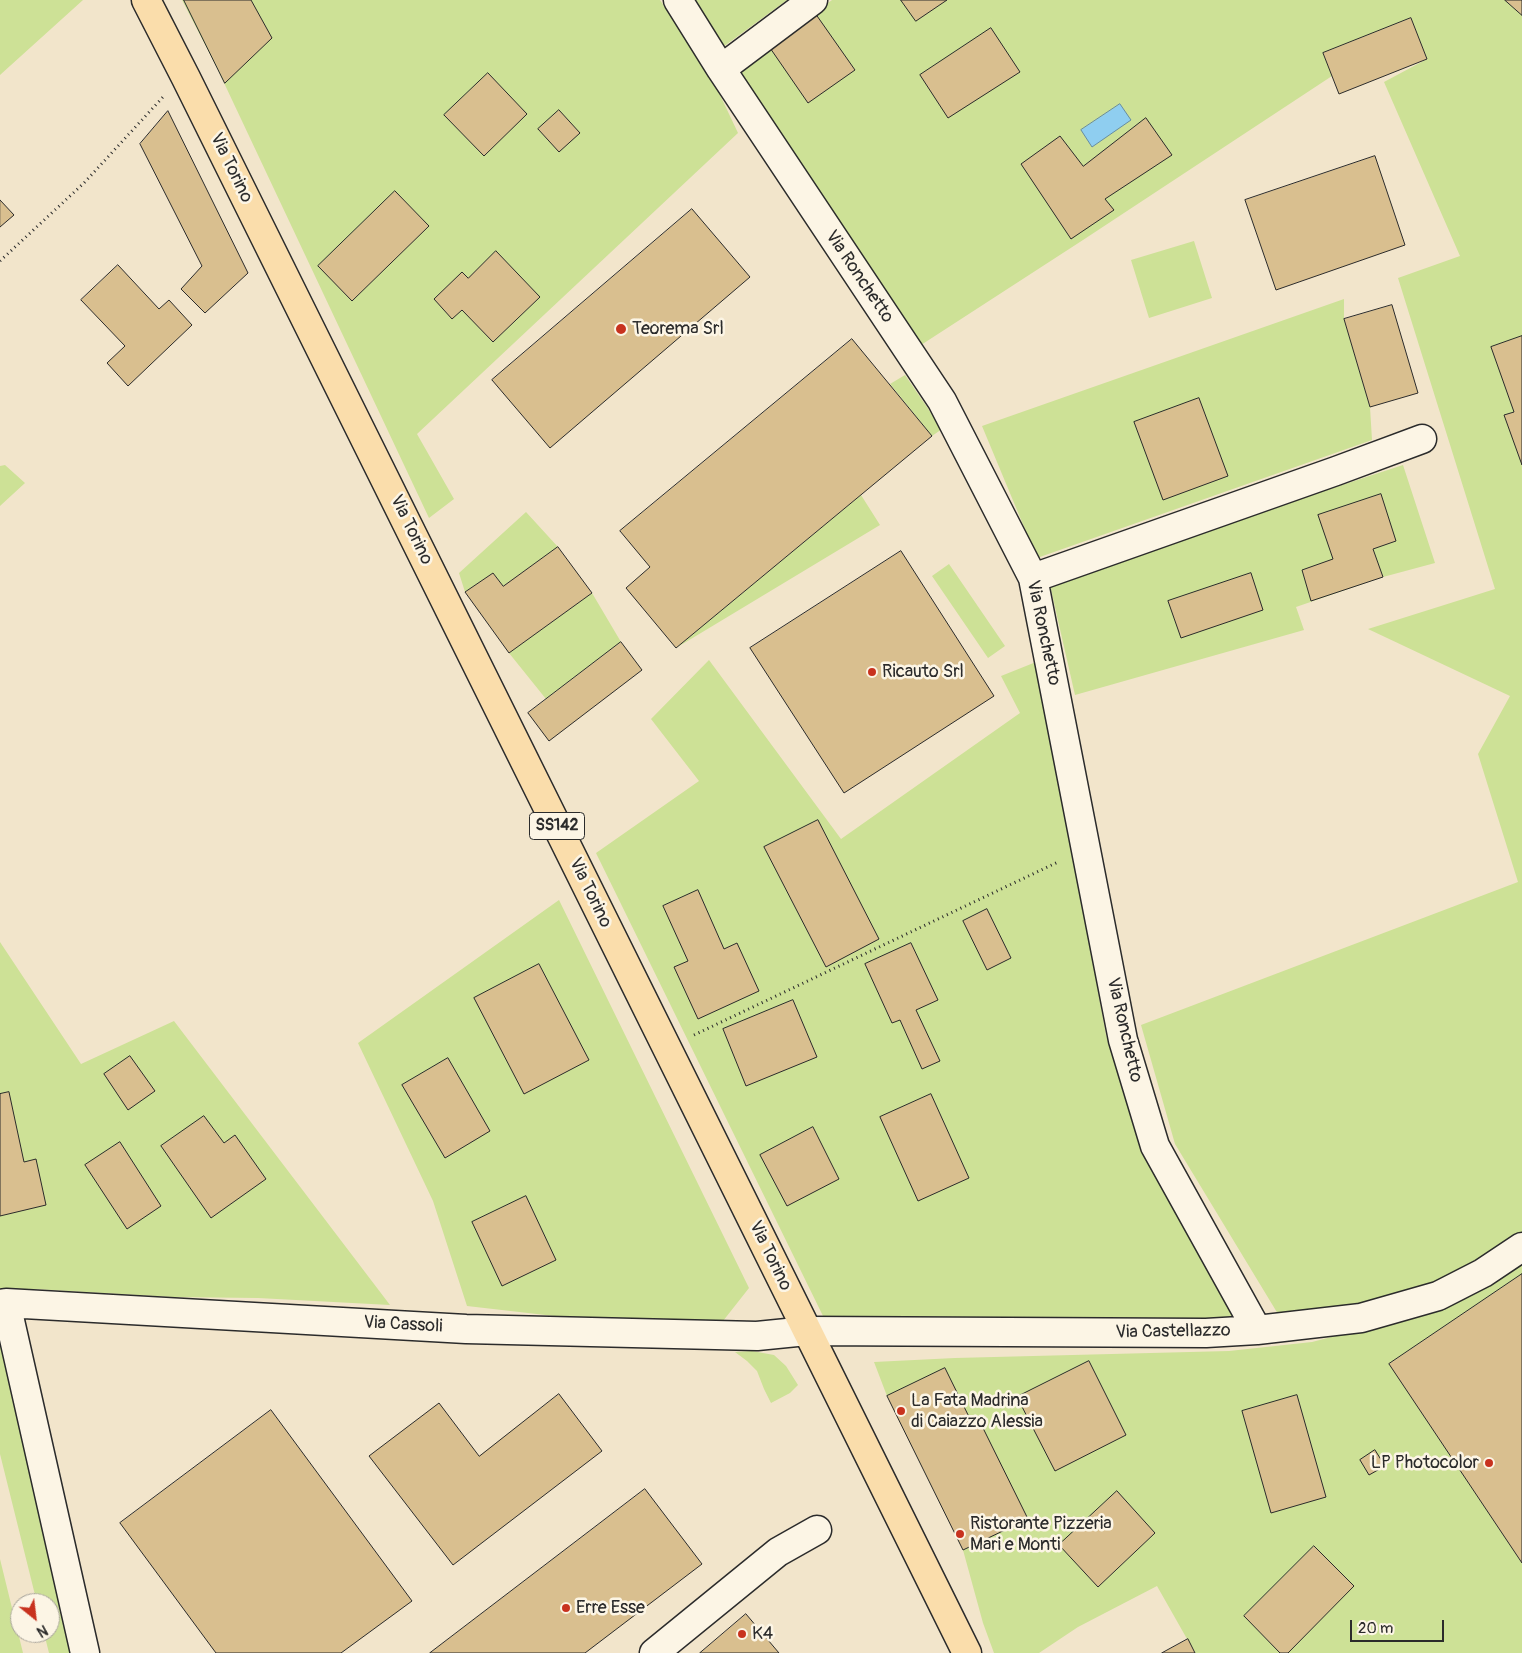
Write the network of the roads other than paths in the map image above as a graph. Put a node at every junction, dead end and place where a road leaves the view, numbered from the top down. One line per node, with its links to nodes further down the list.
1 (146, 0): 10 (main road, Via Torino / SS142)
2 (678, 0): 4 (street, Via Ronchetto)
3 (813, 0): 4 (street)
4 (721, 69): 6 (street, Via Ronchetto)
5 (1422, 439): 6 (street)
6 (1033, 578): 9 (street, Via Ronchetto)
7 (1522, 1247): 9 (street, Via Castellazzo)
8 (3, 1304): 10 (street, Via Cassoli); 12 (street)
9 (1257, 1330): 10 (street, Via Castellazzo)
10 (807, 1331): 14 (main road, Via Torino / SS142)
11 (817, 1530): 13 (street)
12 (85, 1653)
13 (654, 1653)
14 (967, 1653)

